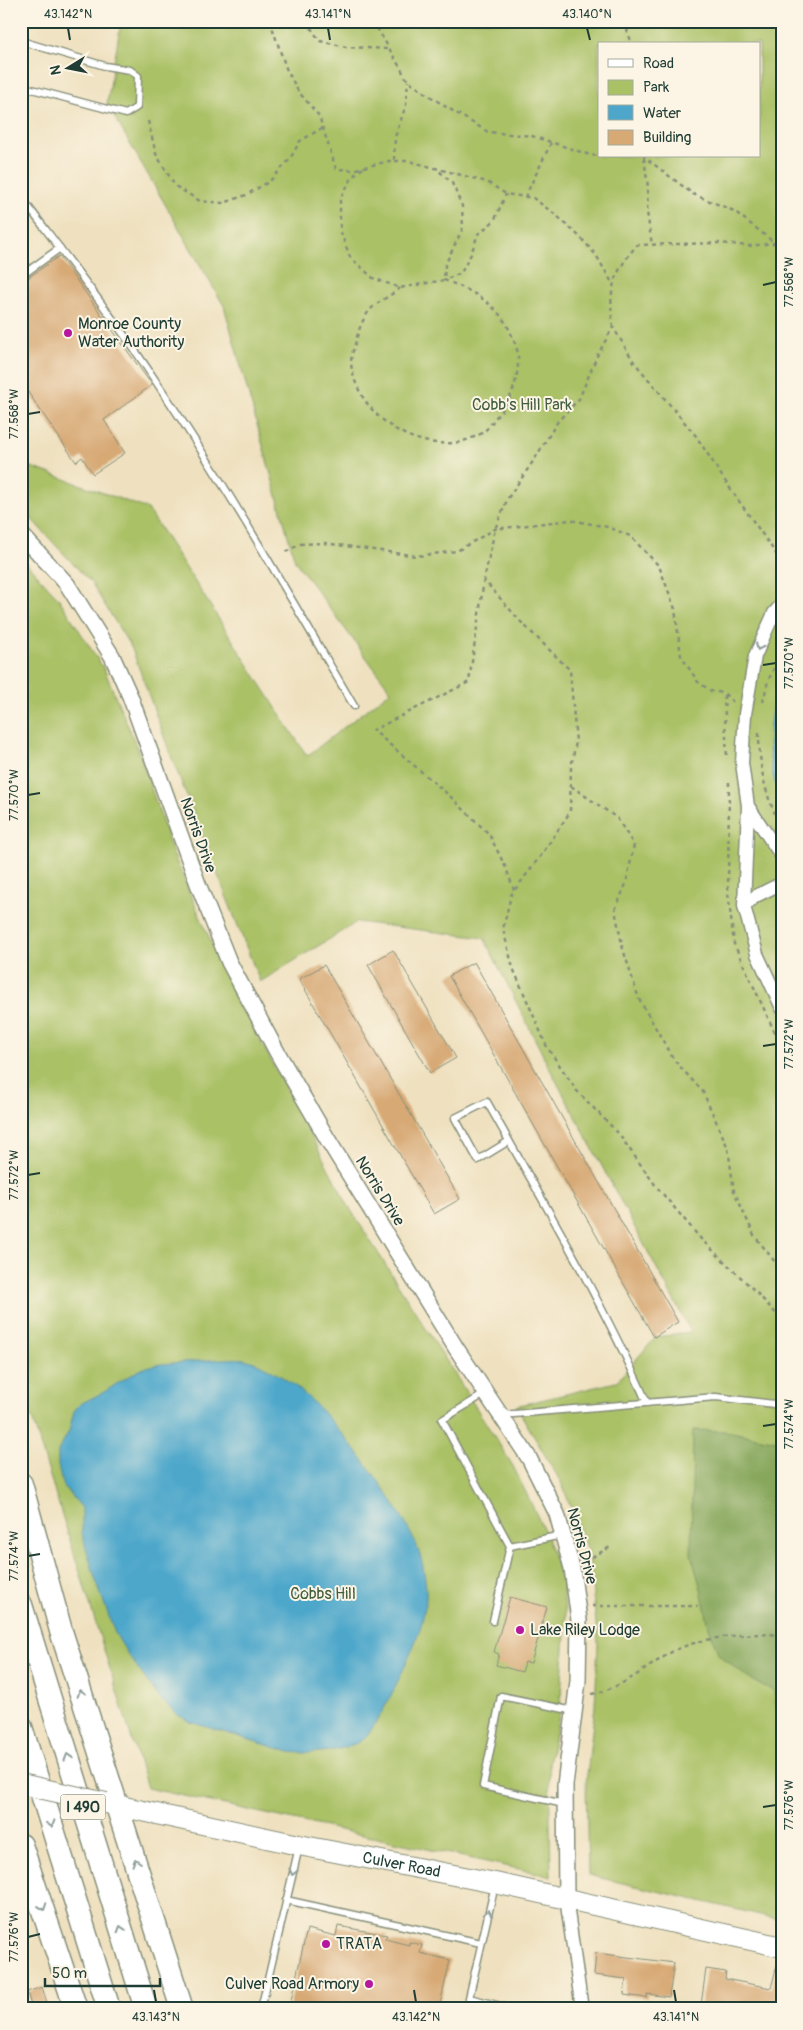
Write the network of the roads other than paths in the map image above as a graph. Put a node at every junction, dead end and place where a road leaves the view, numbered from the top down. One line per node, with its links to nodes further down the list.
1 (21, 41): 2 (lane)
2 (21, 112)
3 (21, 197): 4 (lane)
4 (60, 248): 5 (lane); 8 (lane)
5 (21, 276)
6 (21, 534): 15 (street, Norris Drive)
7 (782, 604): 9 (street, one-way to 9)
8 (354, 706)
9 (748, 806): 10 (street); 12 (street)
10 (782, 857)
11 (782, 883): 12 (street)
12 (744, 906): 13 (street)
13 (782, 1008)
14 (509, 1141): 14 (lane); 16 (lane)
15 (486, 1393): 18 (street, Norris Drive); 21 (lane)
16 (647, 1403): 17 (lane); 18 (lane)
17 (782, 1406)
18 (500, 1415): 20 (street, Norris Drive)
19 (21, 1484): 27 (highway, one-way to 19)
20 (563, 1535): 21 (lane); 24 (street, Norris Drive)
21 (510, 1546): 23 (lane)
22 (21, 1605): 38 (highway, I 490, one-way to 22)
23 (493, 1621)
24 (574, 1711): 28 (street, Norris Drive); 28 (lane)
25 (21, 1727): 37 (highway, I 490, one-way to 37)
26 (21, 1784): 27 (main road, Culver Road, bridge)
27 (112, 1804): 29 (main road, Culver Road); 39 (highway, one-way to 27)
28 (564, 1804): 32 (street, Norris Drive)
29 (299, 1844): 31 (main road, Culver Road); 33 (lane, one-way to 33)
30 (21, 1845): 36 (highway, one-way to 36)
31 (495, 1883): 32 (main road, Culver Road); 34 (lane, one-way to 31)
32 (566, 1898): 35 (main road, Culver Road); 42 (street)
33 (286, 1900): 34 (lane); 40 (lane)
34 (480, 1943): 41 (lane)
35 (782, 1947)
36 (76, 2009)
37 (109, 2009)
38 (146, 2009)
39 (182, 2009)
40 (261, 2009)
41 (513, 2009)
42 (582, 2009)

